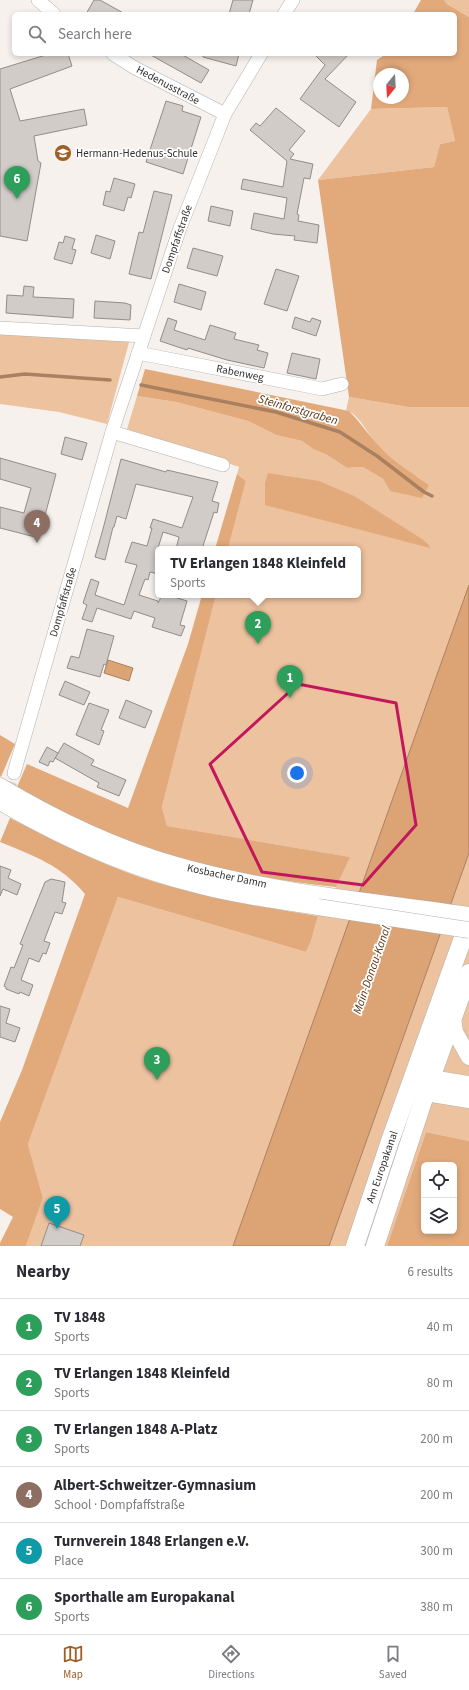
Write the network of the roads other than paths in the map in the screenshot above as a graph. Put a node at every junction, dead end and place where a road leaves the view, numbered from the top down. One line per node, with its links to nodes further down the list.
1 (38, 0): 3 (street)
2 (293, 0): 4 (street)
3 (52, 12)
4 (285, 12)
5 (116, 56): 7 (street, Hedenusstraße)
6 (260, 56): 7 (street, Dompfaffstraße)
7 (225, 114): 9 (street, Dompfaffstraße)
8 (0, 328): 9 (street)
9 (144, 336): 10 (street, Dompfaffstraße)
10 (138, 353): 11 (street, Rabenweg); 12 (street, Dompfaffstraße)
11 (342, 384)
12 (112, 432): 13 (street); 14 (street, Dompfaffstraße)
13 (223, 465)
14 (14, 773)
15 (0, 786): 17 (street, Kosbacher Damm)
16 (0, 802): 17 (street, Kosbacher Damm)
17 (320, 900): 18 (street, Kosbacher Damm); 20 (street, Kosbacher Damm, bridge)
18 (469, 916)
19 (469, 921): 24 (main road, Am Europakanal)
20 (469, 930)
21 (469, 973): 22 (main road, Am Europakanal)
22 (453, 1018): 23 (street); 24 (main road, Am Europakanal)
23 (469, 1057)
24 (422, 1081): 25 (street); 26 (main road); 27 (main road, Am Europakanal); 28 (main road, Am Europakanal)
25 (469, 1084)
26 (469, 1099)
27 (355, 1246)
28 (375, 1246)

